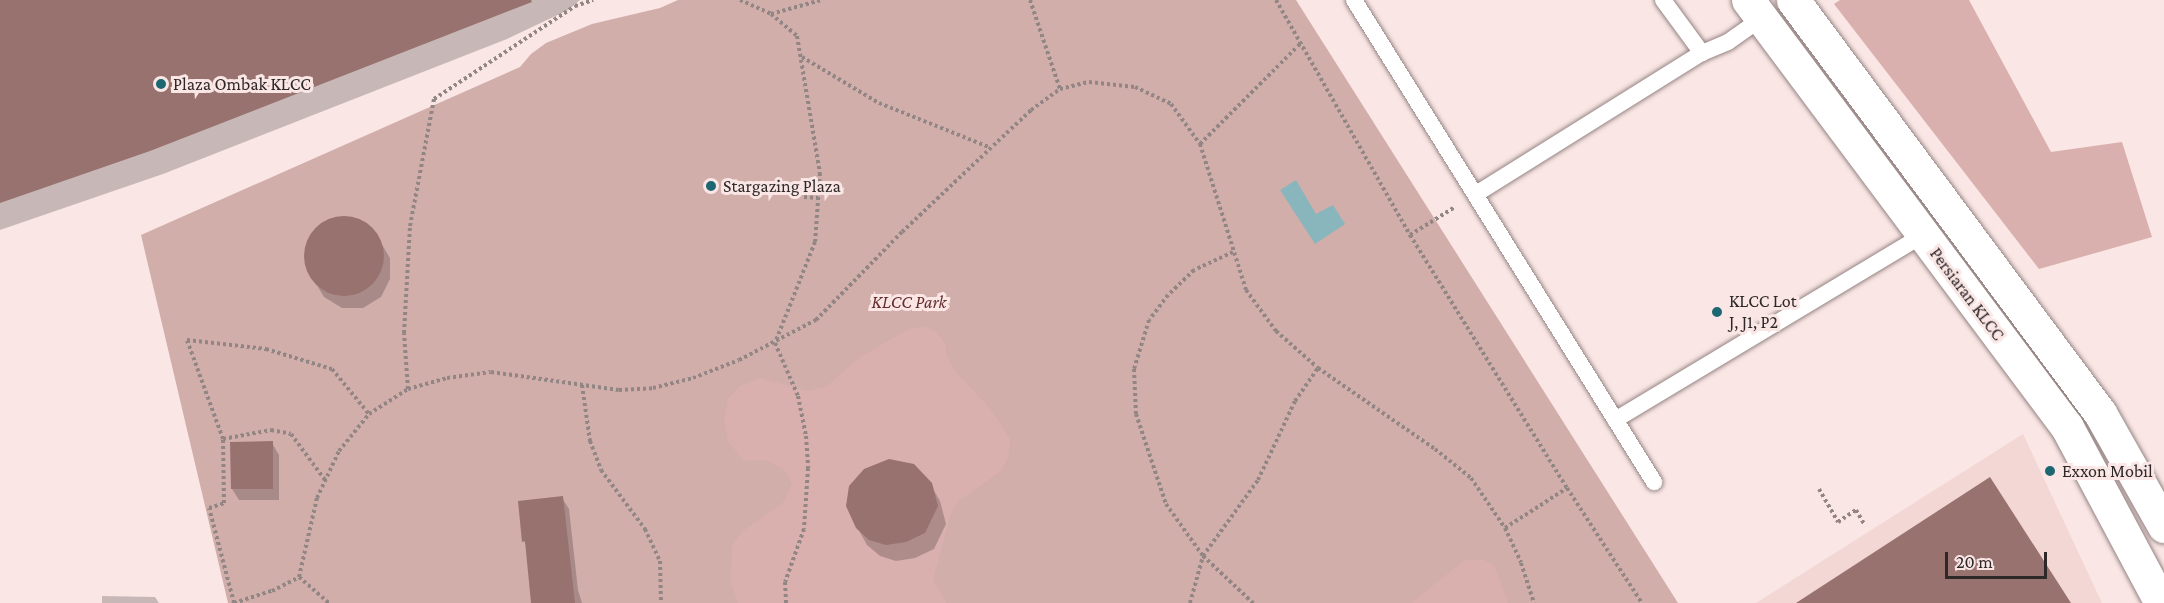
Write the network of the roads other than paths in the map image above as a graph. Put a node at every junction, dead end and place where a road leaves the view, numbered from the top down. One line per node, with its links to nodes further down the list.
1 (1354, 0): 6 (lane)
2 (1663, 0): 5 (lane)
3 (1790, 0): 4 (street); 10 (street, Persiaran KLCC)
4 (1755, 9): 5 (lane); 7 (street, Persiaran KLCC)
5 (1702, 53): 6 (lane)
6 (1476, 194): 8 (lane)
7 (1923, 235): 8 (lane); 11 (street, Persiaran KLCC)
8 (1615, 420): 9 (lane)
9 (1654, 482)
10 (2164, 526)
11 (2161, 603)

